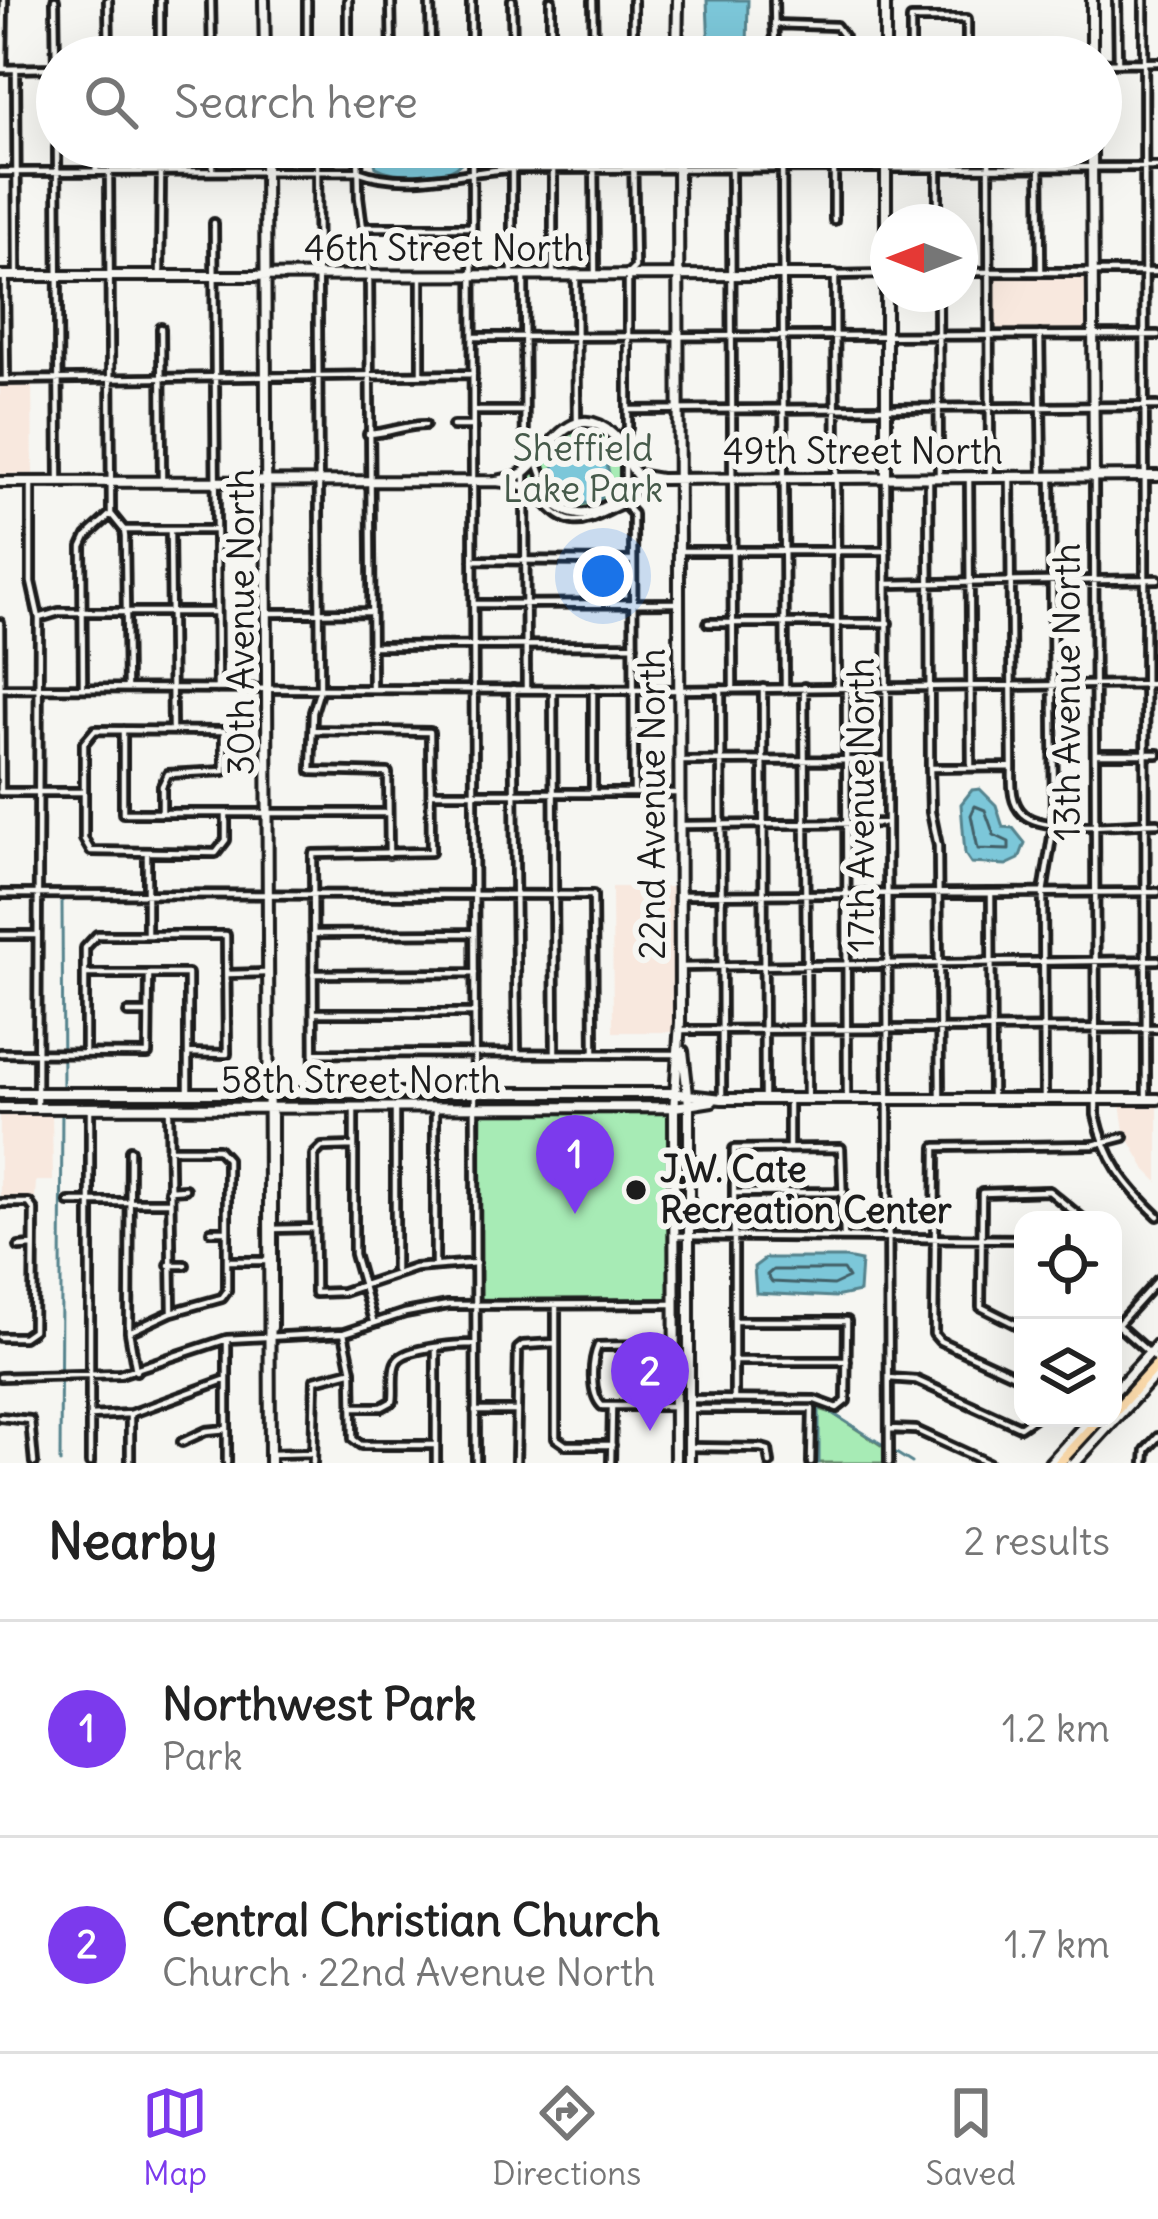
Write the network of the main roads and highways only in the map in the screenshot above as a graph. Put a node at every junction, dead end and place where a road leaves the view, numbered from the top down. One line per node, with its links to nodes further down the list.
1 (1156, 1358): 2 (main road)
2 (1122, 1398)
3 (1098, 1427): 4 (main road)
4 (1068, 1463)

